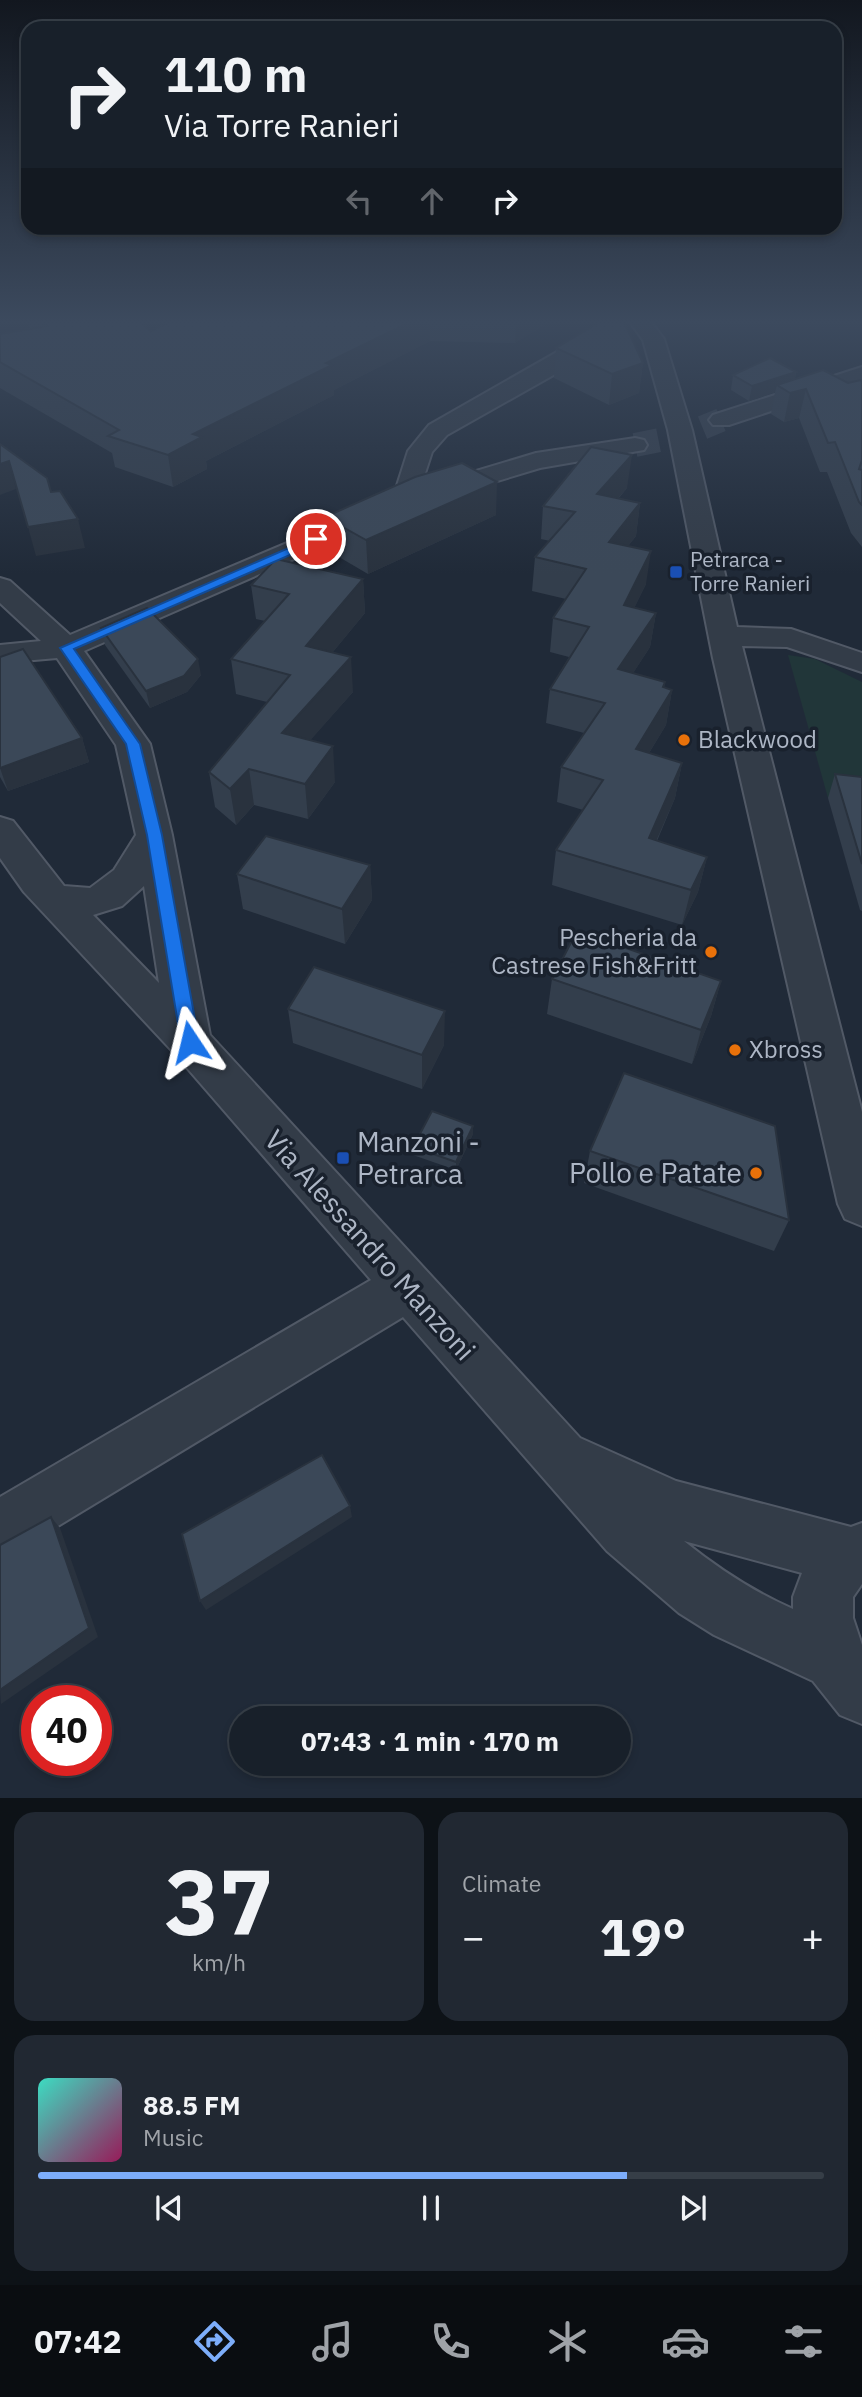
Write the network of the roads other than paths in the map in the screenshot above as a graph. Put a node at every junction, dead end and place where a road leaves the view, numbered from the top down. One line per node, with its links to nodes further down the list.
1 (477, 406): 8 (street)
2 (673, 406): 5 (street)
3 (764, 406): 4 (street)
4 (720, 420)
5 (680, 430): 7 (street); 10 (street)
6 (635, 445): 7 (street)
7 (553, 457): 8 (street)
8 (405, 501): 11 (street)
9 (0, 587): 11 (street)
10 (724, 636): 13 (street); 18 (street)
11 (66, 648): 12 (street); 15 (street)
12 (0, 654)
13 (862, 663)
14 (0, 830): 16 (street, Via Alessandro Manzoni)
15 (155, 835): 16 (street); 17 (street)
16 (51, 897): 17 (street, Via Alessandro Manzoni)
17 (190, 1042): 19 (street, Via Alessandro Manzoni)
18 (862, 1204)
19 (407, 1287): 20 (street, Via Alessandro Manzoni); 21 (street)
20 (551, 1447): 22 (street, Via Alessandro Manzoni); 23 (street, Via Alessandro Manzoni)
21 (0, 1529)
22 (856, 1554): 23 (street)
23 (848, 1676)

